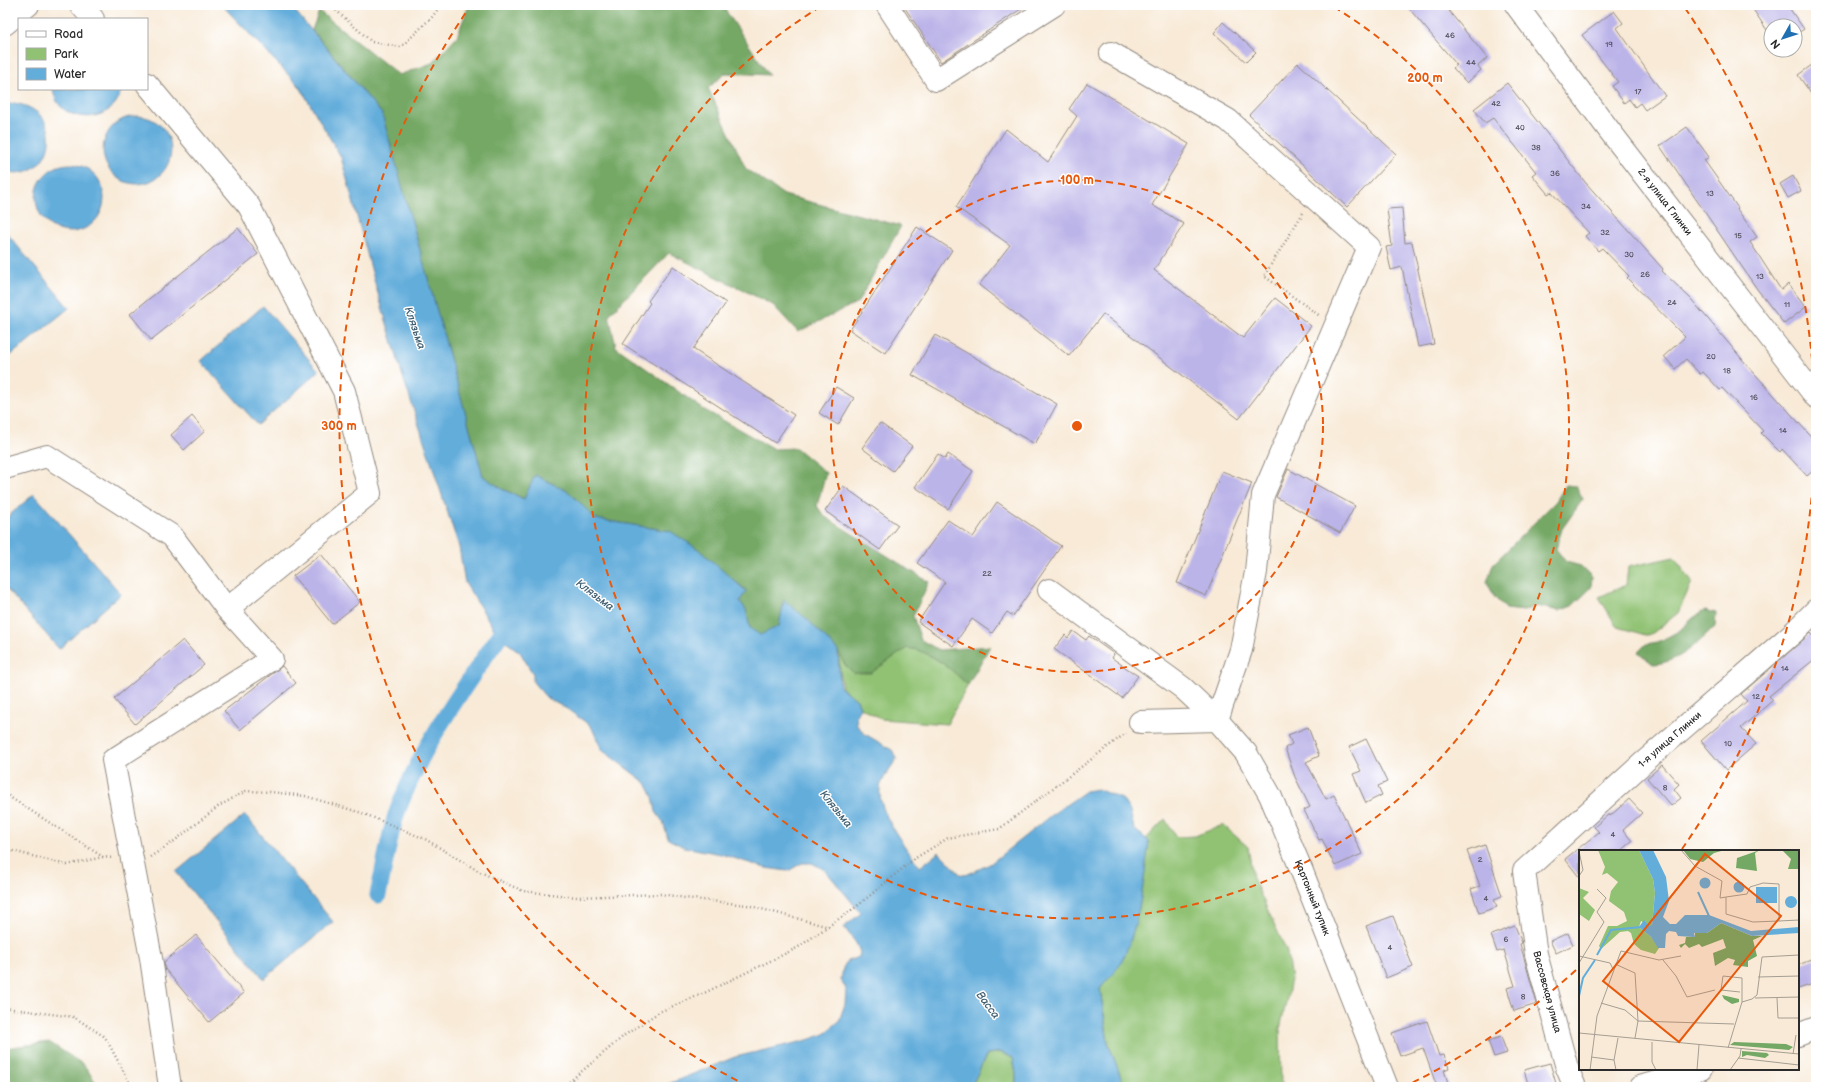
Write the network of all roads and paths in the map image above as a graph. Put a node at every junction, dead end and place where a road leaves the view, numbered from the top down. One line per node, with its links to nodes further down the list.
1 (28, 5): 9 (street)
2 (81, 5): 8 (street)
3 (330, 5): 4 (path)
4 (441, 5)
5 (887, 5): 6 (street)
6 (1054, 5)
7 (1516, 5): 14 (street, 2-я улица Глинки)
8 (92, 18)
9 (5, 24)
10 (1111, 53): 12 (street)
11 (148, 85): 17 (street)
12 (1313, 196): 13 (street); 13 (path)
13 (1335, 327): 19 (street)
14 (1816, 397)
15 (5, 468): 17 (street)
16 (1049, 590): 19 (street, Картонный тупик)
17 (227, 609): 23 (street)
18 (1816, 610): 24 (street, 1-я улица Глинки)
19 (1217, 720): 20 (street); 33 (street, Картонный тупик)
20 (1140, 722): 25 (path)
21 (5, 794): 22 (path)
22 (5, 849)
23 (132, 860): 25 (path); 31 (street)
24 (1524, 871): 34 (street, Вассовская улица)
25 (829, 927): 32 (path)
26 (5, 1008): 30 (path)
27 (1816, 1028): 28 (street)
28 (1799, 1035)
29 (1698, 1070): 35 (street)
30 (132, 1087)
31 (170, 1087)
32 (564, 1087)
33 (1387, 1087)
34 (1575, 1087)
35 (1640, 1087)

